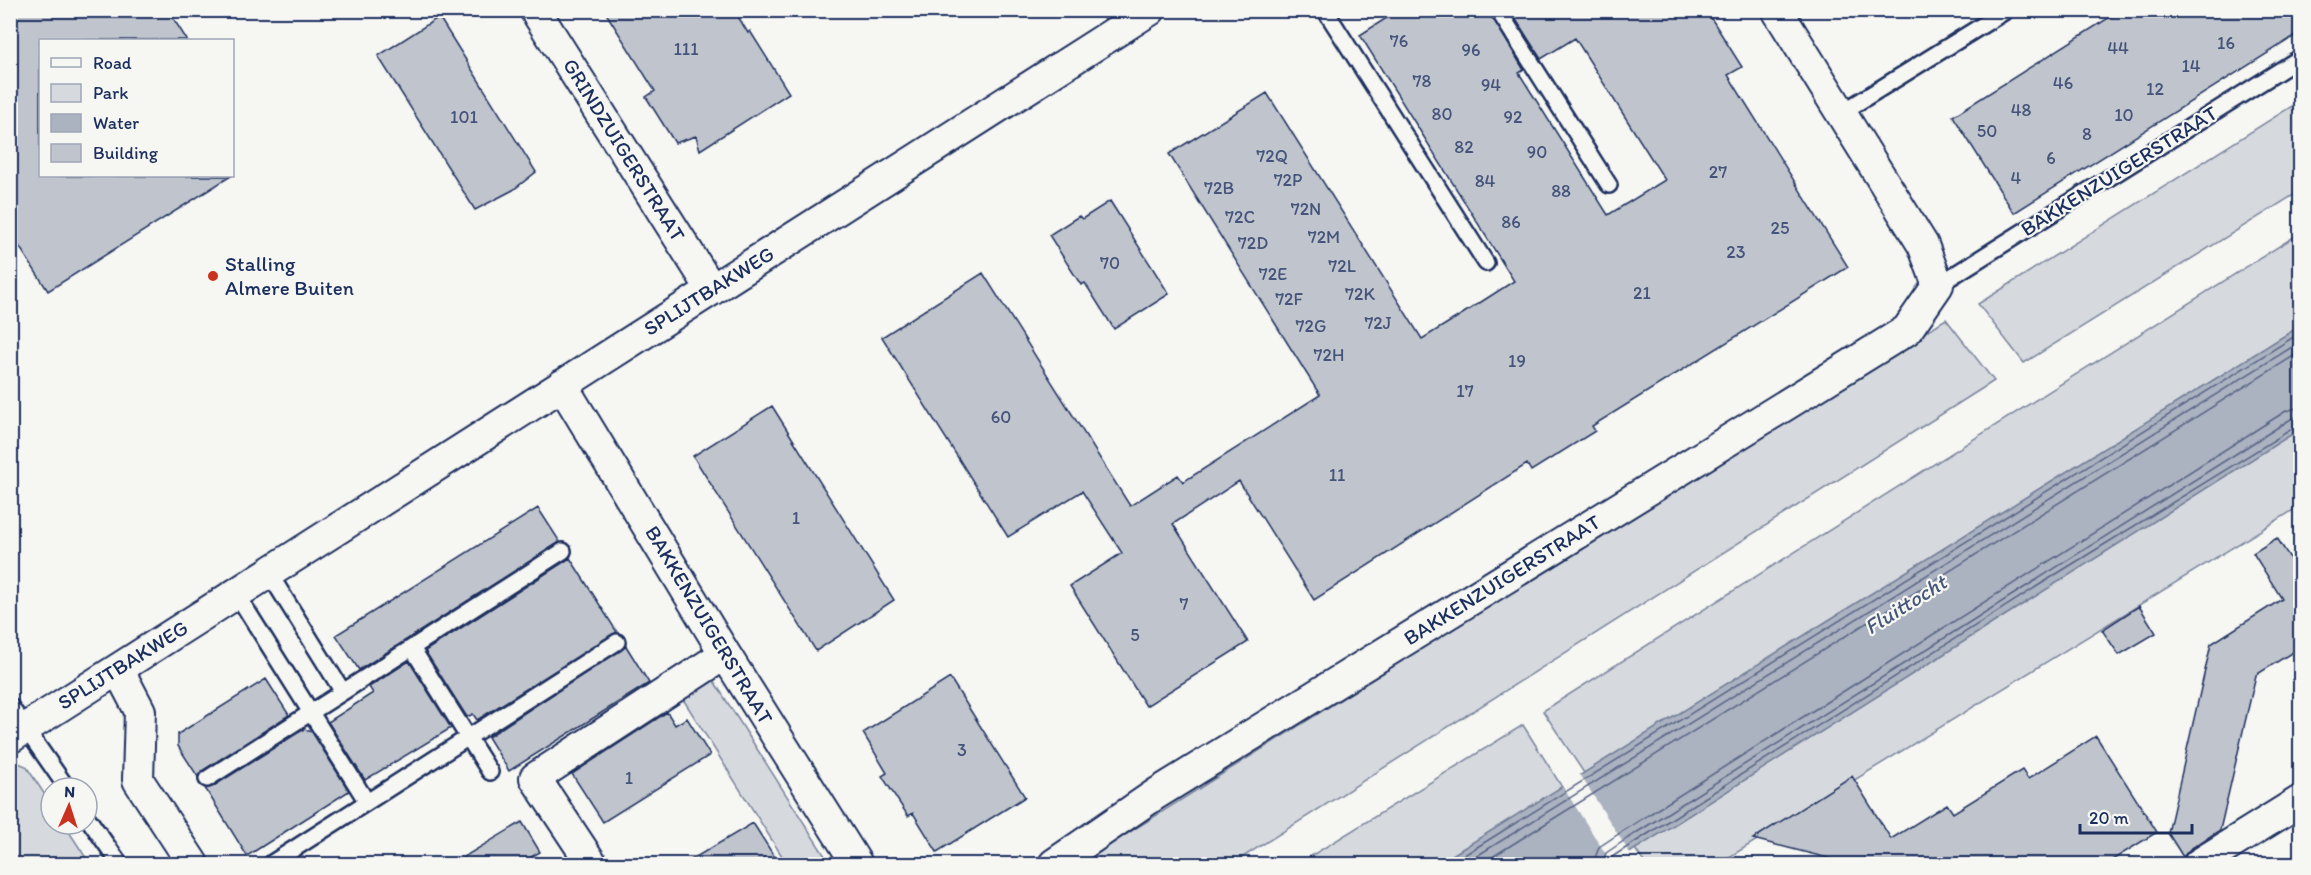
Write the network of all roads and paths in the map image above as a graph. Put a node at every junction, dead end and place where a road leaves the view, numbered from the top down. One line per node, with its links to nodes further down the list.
1 (535, 10): 12 (street, GRINDZUIGERSTRAAT)
2 (1150, 10): 12 (street, SPLIJTBAKWEG)
3 (1325, 10): 10 (lane)
4 (1498, 10): 9 (lane)
5 (1778, 10): 8 (street)
6 (2007, 10): 8 (lane)
7 (2301, 57): 11 (lane, BAKKENZUIGERSTRAAT)
8 (1841, 113): 11 (street)
9 (1609, 185)
10 (1486, 263)
11 (1938, 285): 36 (street, BAKKENZUIGERSTRAAT)
12 (712, 290): 13 (street, SPLIJTBAKWEG)
13 (562, 385): 15 (street, SPLIJTBAKWEG); 19 (street, BAKKENZUIGERSTRAAT)
14 (563, 551): 18 (lane)
15 (269, 573): 16 (street, SPLIJTBAKWEG); 21 (lane)
16 (236, 593): 20 (street, SPLIJTBAKWEG); 22 (lane)
17 (617, 642): 24 (lane)
18 (412, 648): 21 (lane); 24 (lane)
19 (725, 654): 34 (street); 35 (street, BAKKENZUIGERSTRAAT)
20 (118, 669): 23 (street, SPLIJTBAKWEG); 33 (street)
21 (344, 692): 22 (lane)
22 (311, 712): 27 (lane); 29 (lane)
23 (16, 724): 26 (lane)
24 (468, 738): 25 (lane); 29 (lane)
25 (490, 772)
26 (57, 776)
27 (207, 779)
28 (2301, 801): 37 (street)
29 (368, 802): 31 (lane)
30 (99, 834): 32 (lane)
31 (272, 863)
32 (120, 864)
33 (193, 864)
34 (592, 864)
35 (857, 864)
36 (1054, 864)
37 (2199, 864)

